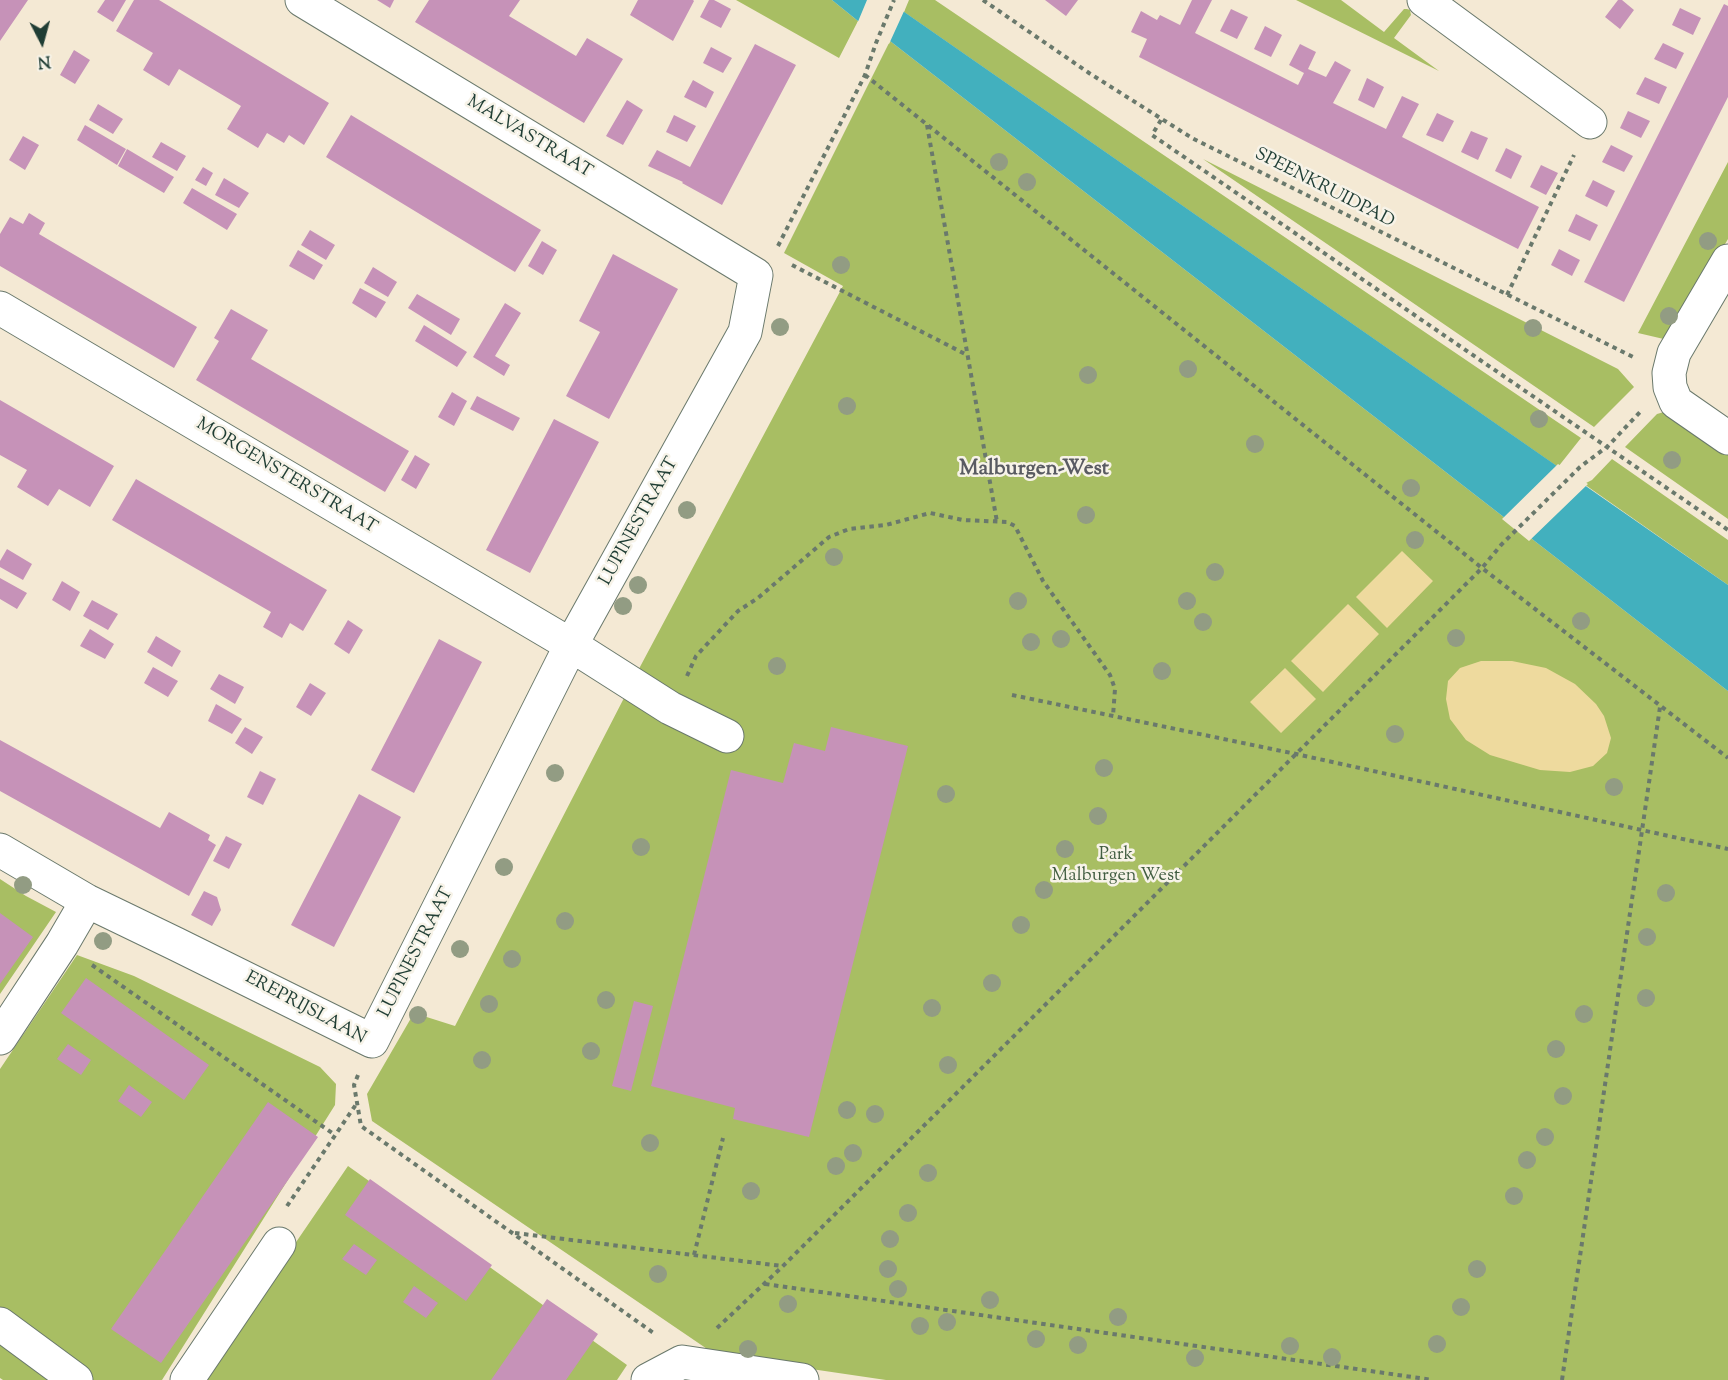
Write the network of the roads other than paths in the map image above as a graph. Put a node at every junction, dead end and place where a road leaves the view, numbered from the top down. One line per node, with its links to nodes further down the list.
1 (302, 0): 5 (street, MALVASTRAAT)
2 (1424, 0): 3 (street)
3 (1590, 122)
4 (1728, 261): 7 (street)
5 (765, 265): 8 (street, LUPINESTRAAT)
6 (0, 308): 8 (street, MORGENSTERSTRAAT)
7 (1728, 438)
8 (571, 645): 9 (street, MORGENSTERSTRAAT); 13 (street, LUPINESTRAAT)
9 (728, 736)
10 (0, 850): 11 (street, EREPRIJSLAAN)
11 (87, 902): 12 (street); 13 (street, EREPRIJSLAAN)
12 (0, 1038)
13 (372, 1041)
14 (279, 1244): 17 (street)
15 (0, 1324): 16 (street)
16 (76, 1380)
17 (186, 1380)
18 (648, 1380): 19 (street)
19 (802, 1380)

